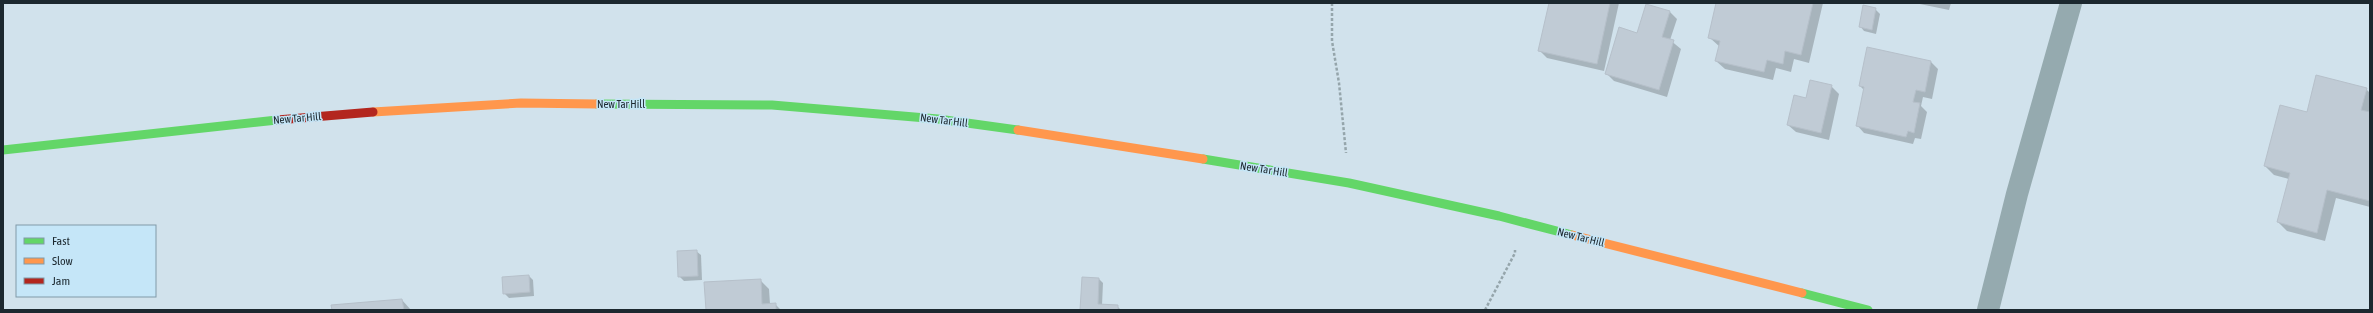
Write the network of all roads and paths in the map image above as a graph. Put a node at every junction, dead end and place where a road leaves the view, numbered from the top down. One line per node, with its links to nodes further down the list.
1 (1332, 3): 4 (path)
2 (2071, 3): 8 (street)
3 (3, 150): 4 (street, New Tar Hill)
4 (1349, 183): 5 (street, New Tar Hill)
5 (1499, 216): 6 (path); 7 (street, New Tar Hill)
6 (1485, 310)
7 (1868, 310)
8 (1988, 310)

